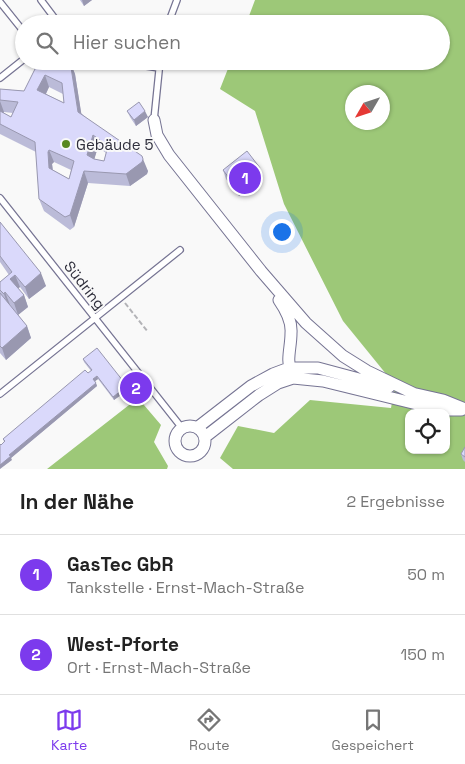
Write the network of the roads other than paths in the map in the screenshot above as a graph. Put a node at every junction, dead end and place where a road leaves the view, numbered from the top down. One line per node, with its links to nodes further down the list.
1 (41, 0): 4 (lane)
2 (177, 0): 5 (lane)
3 (0, 2): 6 (lane)
4 (52, 15)
5 (171, 15)
6 (15, 21)
7 (15, 66): 9 (lane)
8 (159, 70): 10 (lane)
9 (0, 78)
10 (154, 120): 13 (street)
11 (0, 198): 14 (lane, Südring)
12 (180, 250): 14 (lane)
13 (261, 271): 15 (street); 16 (street)
14 (95, 319): 21 (lane); 25 (lane, Südring)
15 (306, 323): 16 (street); 17 (street)
16 (290, 343): 18 (street)
17 (343, 356): 19 (street); 22 (street)
18 (291, 373): 19 (street); 20 (street); 24 (street); 26 (street)
19 (336, 373): 20 (street); 22 (street)
20 (323, 381): 23 (street)
21 (0, 394)
22 (417, 395): 23 (street)
23 (465, 409)
24 (198, 427): 25 (street); 26 (street)
25 (182, 428): 26 (street)
26 (205, 437)

